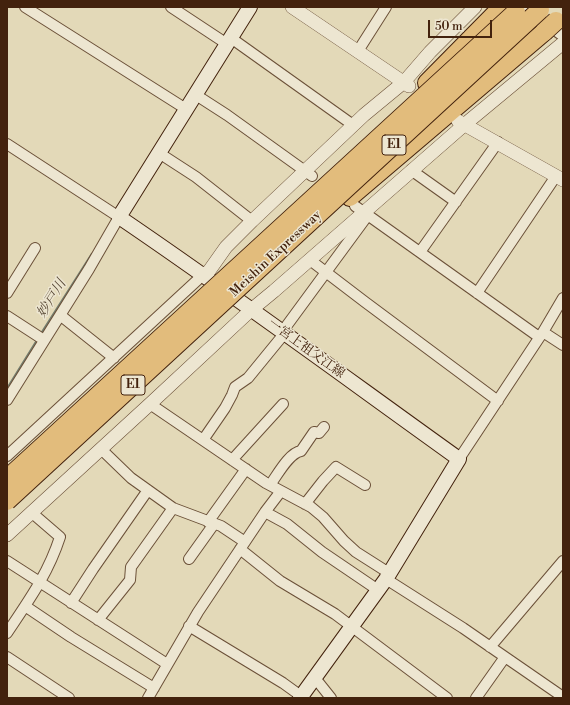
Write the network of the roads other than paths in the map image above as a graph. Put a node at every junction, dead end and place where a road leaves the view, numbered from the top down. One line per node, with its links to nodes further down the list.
1 (25, 7): 16 (street)
2 (171, 7): 11 (street)
3 (250, 7): 11 (main road)
4 (292, 7): 13 (street)
5 (386, 7): 13 (street)
6 (475, 7): 14 (street)
7 (502, 7): 56 (highway, bridge)
8 (522, 7): 10 (street); 57 (highway, Meishin Expressway / E1, bridge)
9 (544, 7): 62 (highway, Meishin Expressway / E1, bridge)
10 (556, 26): 62 (highway, bridge)
11 (229, 41): 15 (main road); 18 (street)
12 (563, 43): 17 (street)
13 (358, 51): 14 (street)
14 (407, 84): 18 (street)
15 (196, 95): 16 (main road); 23 (street)
16 (186, 109): 21 (main road)
17 (459, 121): 19 (street); 22 (street)
18 (353, 125): 23 (street)
19 (498, 142): 24 (street); 25 (street)
20 (7, 144): 27 (street)
21 (159, 153): 27 (main road); 28 (street)
22 (411, 170): 25 (street); 26 (street)
23 (308, 174): 28 (street)
24 (560, 178): 35 (street)
25 (456, 202): 30 (street)
26 (362, 211): 30 (street); 31 (street); 32 (street)
27 (119, 216): 33 (main road, 一宮上祖父江線); 38 (street)
28 (252, 221): 33 (street)
29 (35, 248): 34 (street)
30 (420, 252): 35 (street)
31 (310, 260): 32 (street); 37 (street)
32 (326, 273): 40 (street); 46 (street)
33 (204, 274): 37 (main road, 一宮上祖父江線); 44 (street)
34 (7, 293)
35 (477, 293): 41 (street)
36 (563, 298): 41 (street)
37 (251, 310): 40 (main road, 一宮上祖父江線); 47 (street)
38 (60, 315): 42 (street); 44 (street)
39 (7, 316): 42 (street)
40 (283, 333): 50 (street); 53 (main road, 一宮上祖父江線)
41 (541, 335): 43 (street); 46 (street)
42 (41, 338): 45 (street)
43 (563, 345)
44 (114, 358): 52 (street)
45 (7, 400)
46 (498, 401): 53 (street)
47 (150, 404): 50 (street); 51 (street)
48 (283, 404): 54 (street)
49 (324, 427): 58 (street)
50 (203, 440): 54 (street)
51 (101, 449): 60 (street); 65 (street)
52 (7, 456)
53 (459, 459): 73 (main road)
54 (232, 460): 55 (street)
55 (246, 469): 58 (street); 67 (street)
56 (7, 476)
57 (7, 479)
58 (270, 485): 61 (street)
59 (365, 485): 63 (street)
60 (148, 490): 64 (street); 75 (street)
61 (281, 491): 63 (street); 66 (street)
62 (7, 501)
63 (305, 504): 73 (street)
64 (173, 508): 67 (street); 77 (street)
65 (31, 512): 68 (street); 74 (street)
66 (265, 512): 69 (street); 73 (street)
67 (211, 523): 69 (street); 70 (street)
68 (7, 535)
69 (242, 545): 78 (street); 79 (street)
70 (189, 559)
71 (7, 561): 74 (street)
72 (563, 561): 81 (street)
73 (384, 581): 79 (main road); 81 (street)
74 (40, 583): 75 (street); 76 (street)
75 (71, 603): 77 (street)
76 (25, 606): 80 (street); 86 (street)
77 (98, 620): 84 (street)
78 (190, 626): 84 (street); 87 (street)
79 (352, 626): 85 (main road); 92 (street)
80 (7, 632)
81 (490, 647): 82 (street)
82 (505, 657): 88 (street); 93 (street)
83 (7, 658): 89 (street)
84 (167, 664): 86 (street)
85 (314, 678): 87 (main road); 91 (street)
86 (154, 688): 90 (street)
87 (301, 697)
88 (563, 697)
89 (69, 698)
90 (148, 698)
91 (331, 698)
92 (447, 698)
93 (476, 698)

